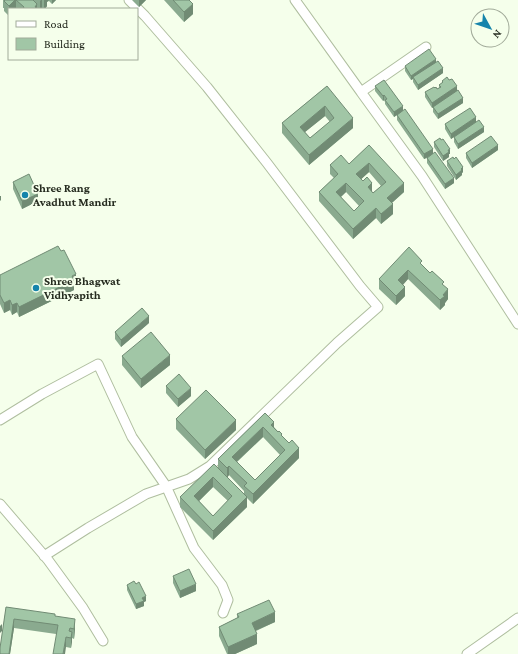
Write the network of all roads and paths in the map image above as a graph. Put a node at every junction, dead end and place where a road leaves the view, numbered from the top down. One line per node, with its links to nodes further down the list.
1 (129, 0): 3 (street)
2 (295, 0): 6 (street)
3 (137, 8)
4 (138, 9): 9 (street)
5 (426, 47): 6 (street)
6 (361, 92): 7 (street)
7 (518, 324)
8 (0, 420): 9 (street)
9 (166, 486): 11 (street); 12 (street)
10 (0, 504): 11 (street)
11 (44, 556): 14 (street)
12 (223, 613)
13 (518, 618): 15 (street)
14 (103, 641)
15 (467, 654)

